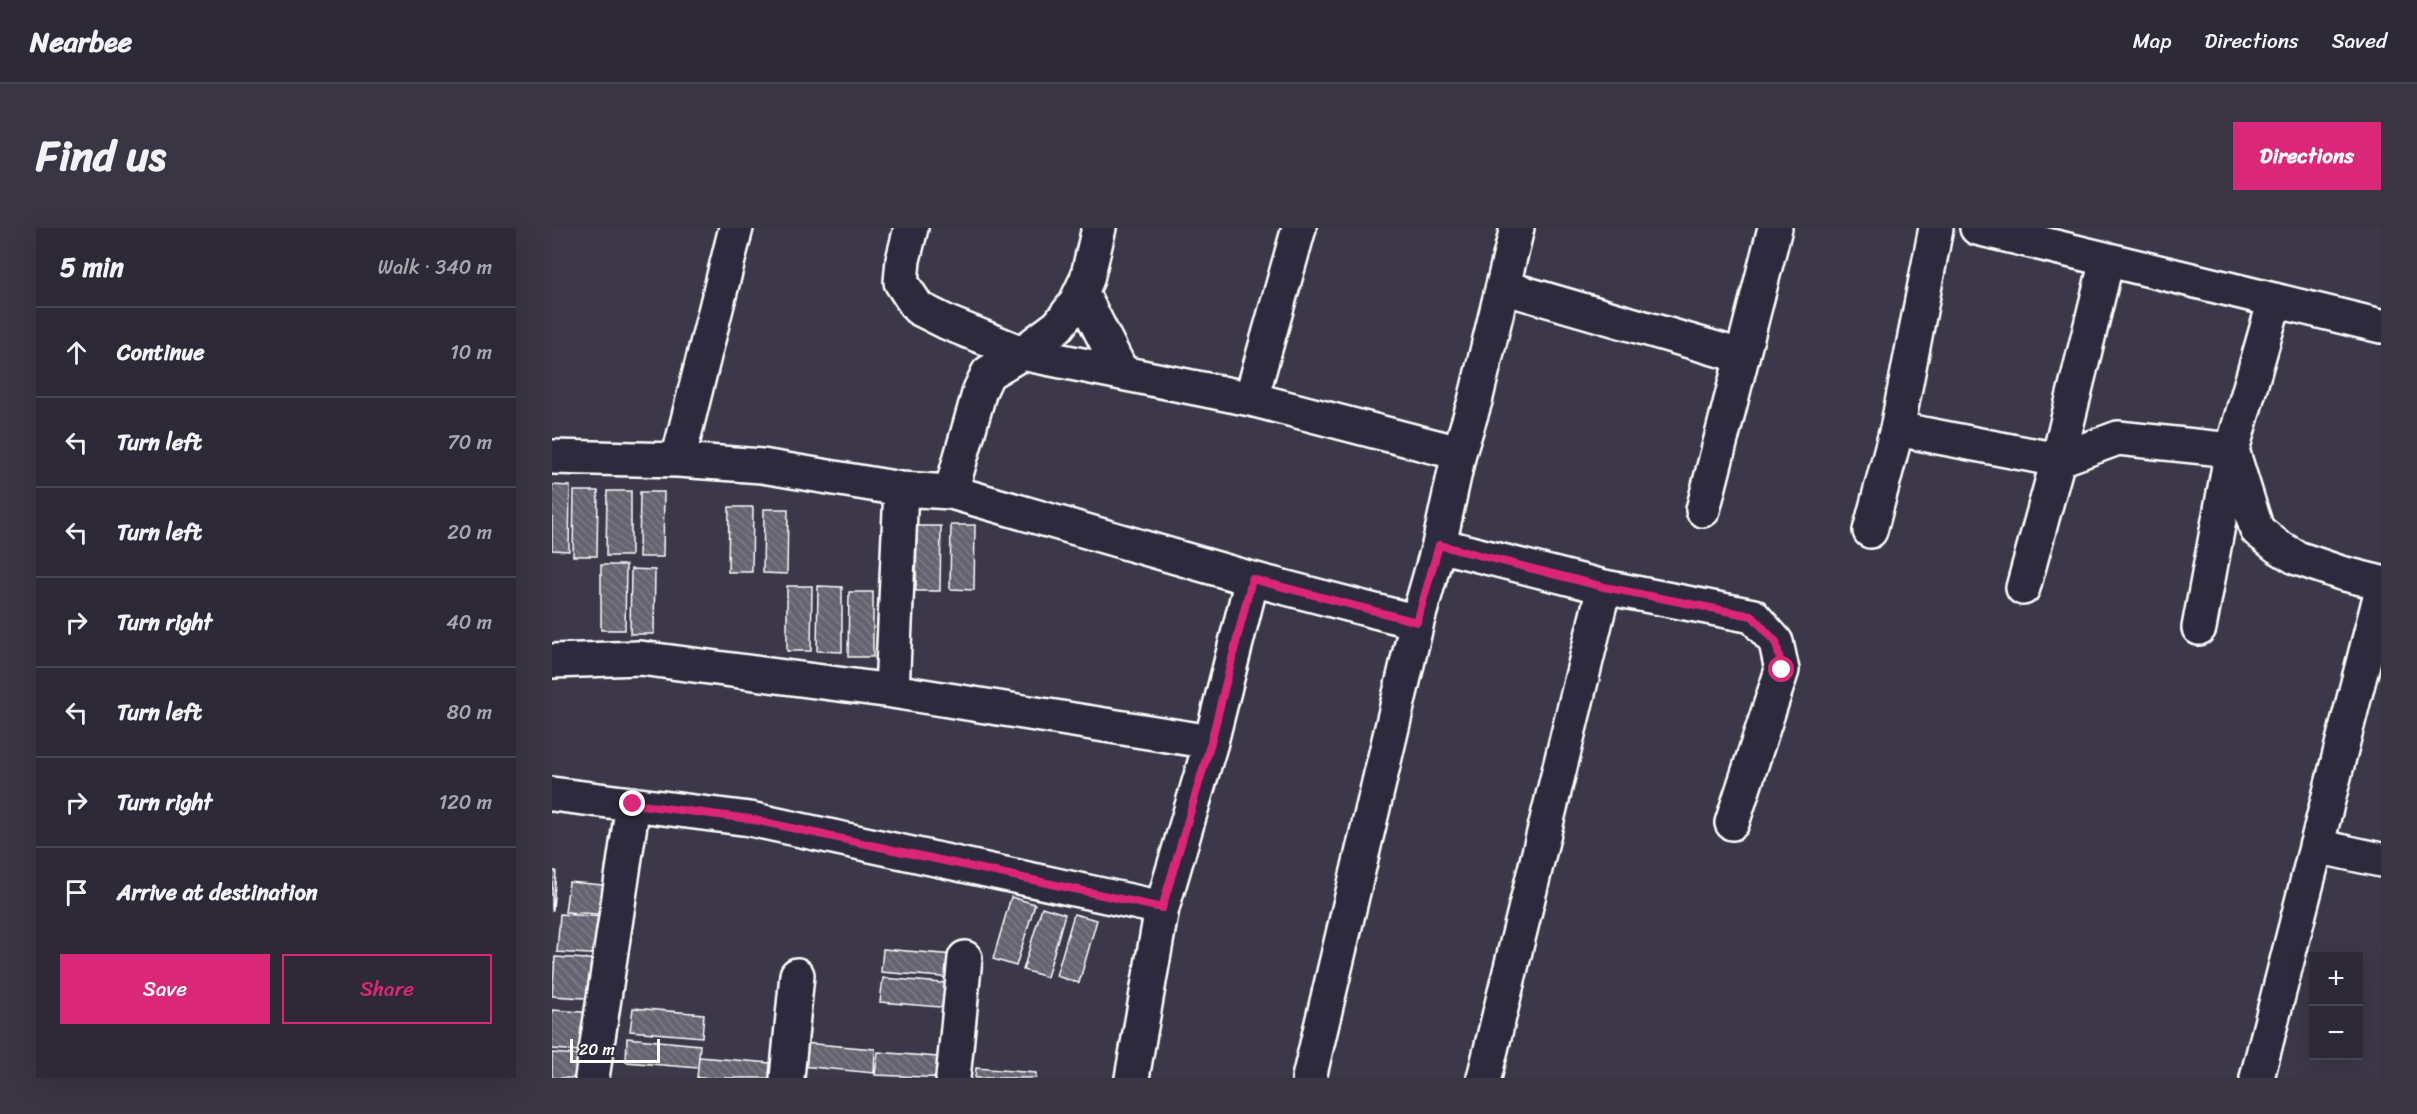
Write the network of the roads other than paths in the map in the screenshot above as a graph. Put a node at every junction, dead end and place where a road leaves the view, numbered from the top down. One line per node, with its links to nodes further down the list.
1 (736, 228): 22 (street)
2 (911, 228): 14 (street)
3 (1099, 228): 11 (street)
4 (1299, 228): 17 (street)
5 (1517, 228): 10 (street)
6 (1775, 228): 15 (street)
7 (1936, 228): 18 (street)
8 (1977, 228): 9 (street)
9 (2107, 260): 12 (street); 23 (street)
10 (1503, 286): 15 (street); 20 (street)
11 (1081, 292): 14 (street); 16 (street)
12 (2275, 300): 13 (street); 19 (street)
13 (2381, 326)
14 (1022, 353): 16 (street); 25 (street)
15 (1742, 356): 26 (street)
16 (1122, 373): 17 (street)
17 (1251, 399): 20 (street)
18 (1897, 429): 23 (street); 27 (street)
19 (2232, 450): 23 (street); 30 (street); 35 (street)
20 (1459, 453): 28 (street)
21 (552, 457): 22 (street)
22 (678, 460): 24 (street)
23 (2058, 460): 32 (street)
24 (901, 489): 25 (street); 37 (street)
25 (951, 492): 29 (street)
26 (1702, 510)
27 (1870, 531)
28 (1439, 545): 31 (street); 34 (street)
29 (1252, 579): 34 (street); 38 (street)
30 (2381, 583)
31 (1604, 587): 41 (street); 52 (street)
32 (2023, 588)
33 (2381, 593): 42 (street)
34 (1417, 622): 51 (street)
35 (2199, 628)
36 (552, 661): 37 (street)
37 (892, 691): 38 (street)
38 (1211, 742): 44 (street)
39 (552, 794): 40 (street)
40 (633, 804): 44 (street); 47 (street)
41 (1732, 823)
42 (2316, 846): 43 (street); 53 (street)
43 (2381, 860)
44 (1162, 908): 50 (street)
45 (965, 958): 49 (street)
46 (797, 975): 48 (street)
47 (592, 1078)
48 (787, 1078)
49 (953, 1078)
50 (1132, 1078)
51 (1309, 1078)
52 (1484, 1078)
53 (2257, 1078)

